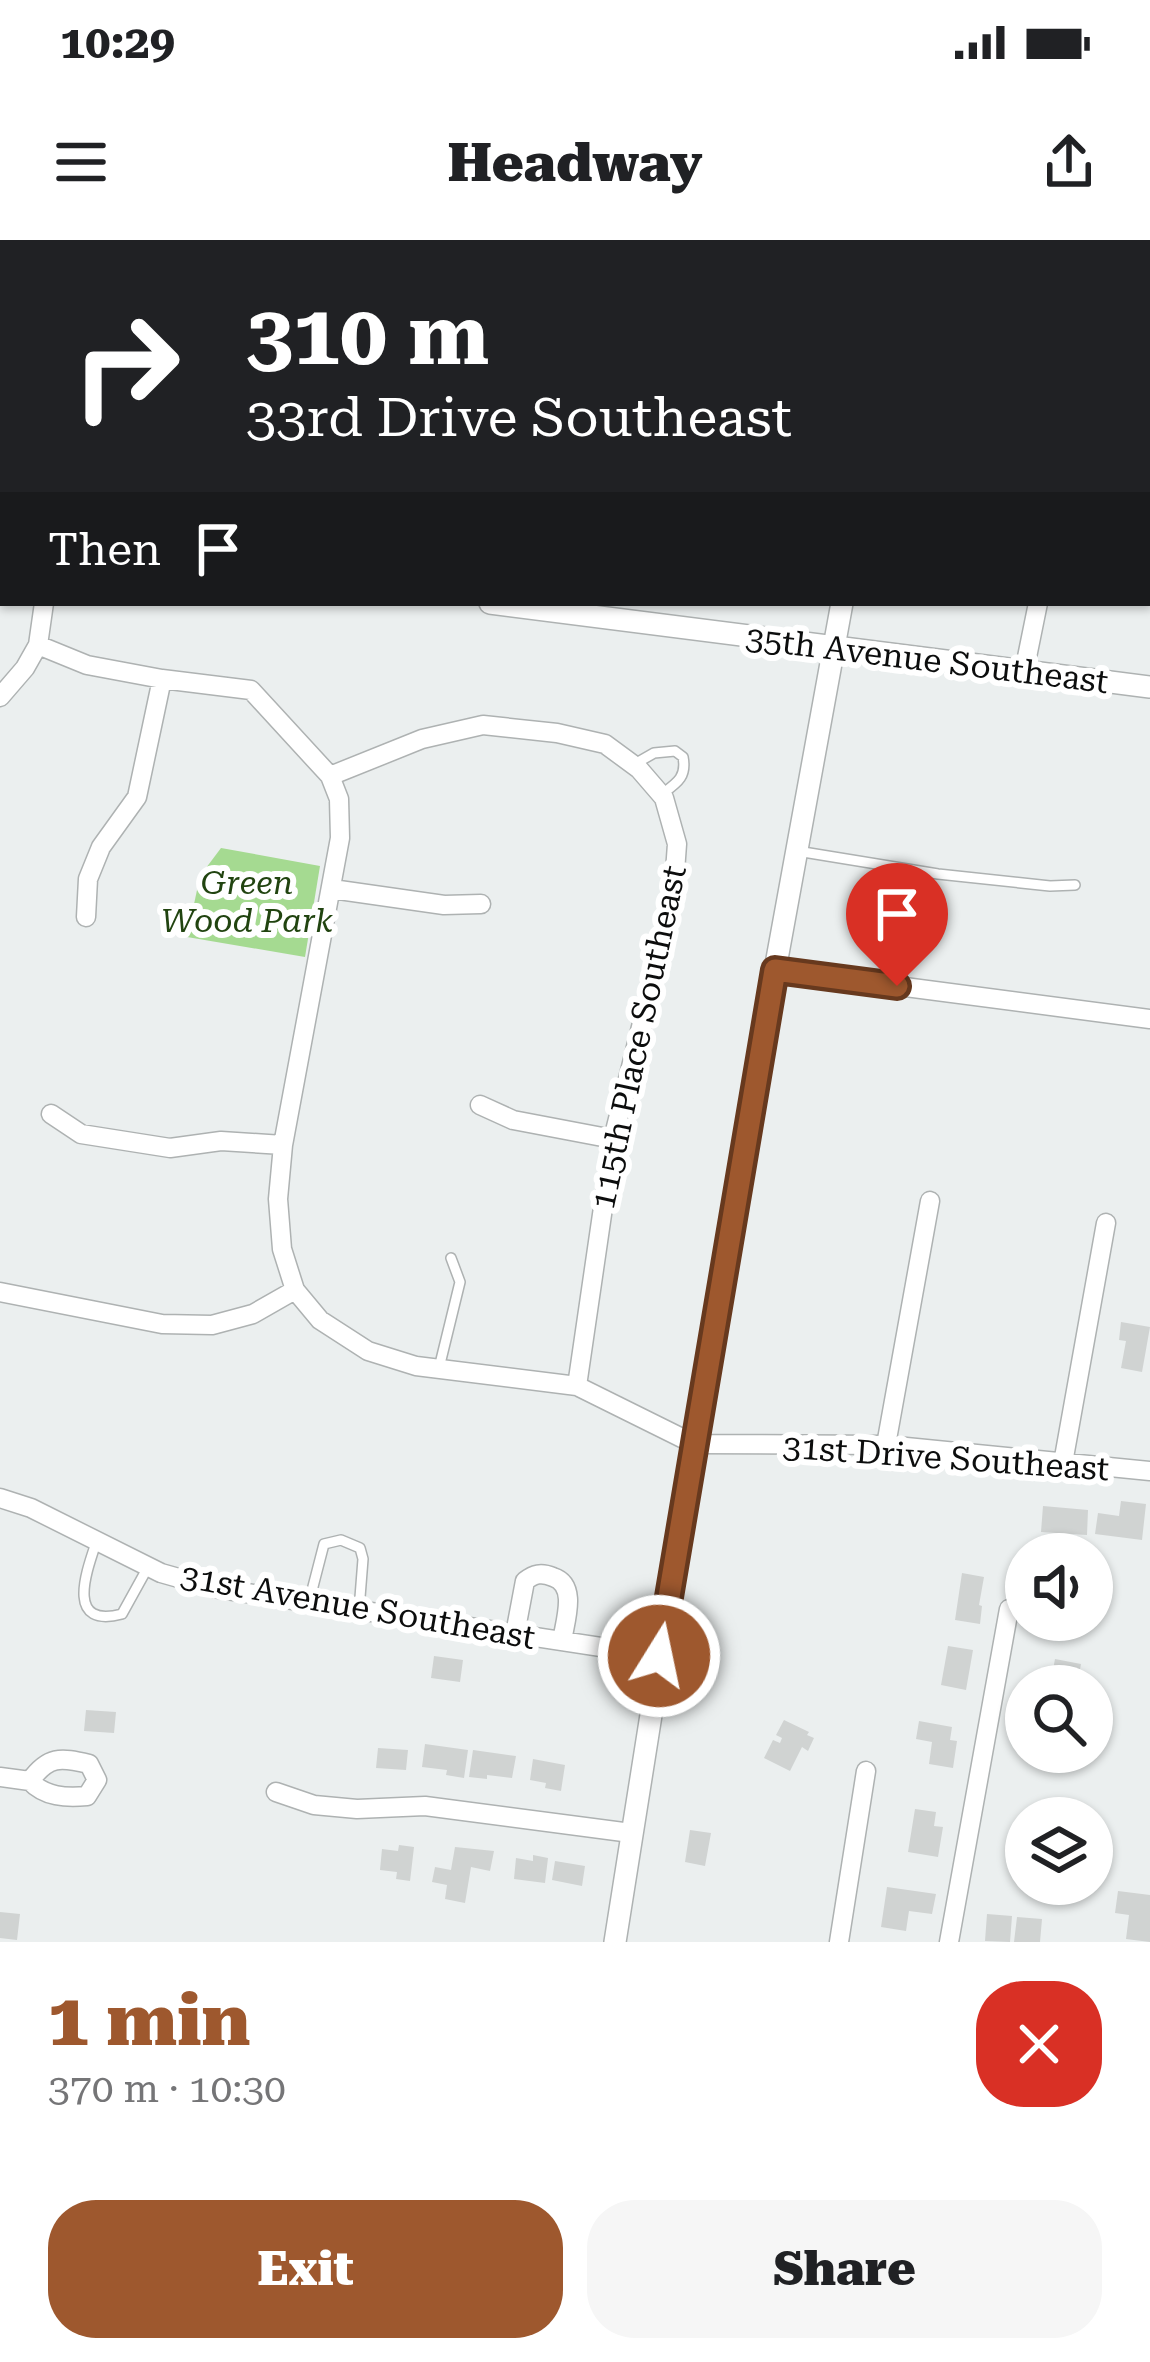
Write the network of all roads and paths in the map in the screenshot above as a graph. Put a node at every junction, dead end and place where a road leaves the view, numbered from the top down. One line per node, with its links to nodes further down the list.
1 (44, 606): 5 (street)
2 (514, 606): 6 (street, 35th Avenue Southeast)
3 (842, 606): 6 (street)
4 (1037, 606): 7 (street)
5 (38, 645): 8 (street); 10 (street)
6 (835, 647): 7 (street, 35th Avenue Southeast); 14 (street)
7 (1024, 672): 9 (street, 35th Avenue Southeast)
8 (162, 680): 12 (street); 18 (street)
9 (1150, 688)
10 (0, 697)
11 (636, 767): 12 (street); 13 (street, 115th Place Southeast); 13 (lane)
12 (330, 776): 16 (street)
13 (661, 795): 23 (street, 115th Place Southeast)
14 (797, 851): 15 (lane); 19 (street)
15 (1075, 885)
16 (332, 889): 17 (street); 24 (street)
17 (481, 904)
18 (86, 917)
19 (775, 970): 20 (street); 32 (street)
20 (1150, 1019)
21 (480, 1105): 23 (street)
22 (51, 1114): 24 (street)
23 (613, 1139): 31 (street, 115th Place Southeast)
24 (283, 1145): 28 (street)
25 (930, 1201): 33 (street)
26 (1106, 1223): 34 (street)
27 (451, 1258): 30 (lane)
28 (296, 1290): 29 (street); 30 (street, 31st Drive Southeast)
29 (0, 1292)
30 (439, 1369): 31 (street, 31st Drive Southeast)
31 (577, 1386): 32 (street, 31st Drive Southeast)
32 (694, 1444): 33 (street, 31st Drive Southeast); 44 (street)
33 (886, 1445): 34 (street, 31st Drive Southeast)
34 (1063, 1463): 35 (street, 31st Drive Southeast)
35 (1150, 1471)
36 (0, 1498): 37 (street, 31st Avenue Southeast)
37 (97, 1540): 38 (street, 31st Avenue Southeast); 38 (lane)
38 (148, 1566): 39 (street, 31st Avenue Southeast)
39 (309, 1602): 40 (street, 31st Avenue Southeast); 40 (lane)
40 (359, 1610): 42 (street, 31st Avenue Southeast)
41 (1005, 1631): 52 (street)
42 (515, 1634): 43 (street, 31st Avenue Southeast); 43 (street)
43 (562, 1641): 44 (street, 31st Avenue Southeast)
44 (659, 1656): 49 (street)
45 (866, 1771): 51 (street)
46 (0, 1778): 47 (street)
47 (30, 1781)
48 (276, 1792): 49 (street)
49 (631, 1833): 50 (street)
50 (615, 1942)
51 (839, 1942)
52 (949, 1942)

